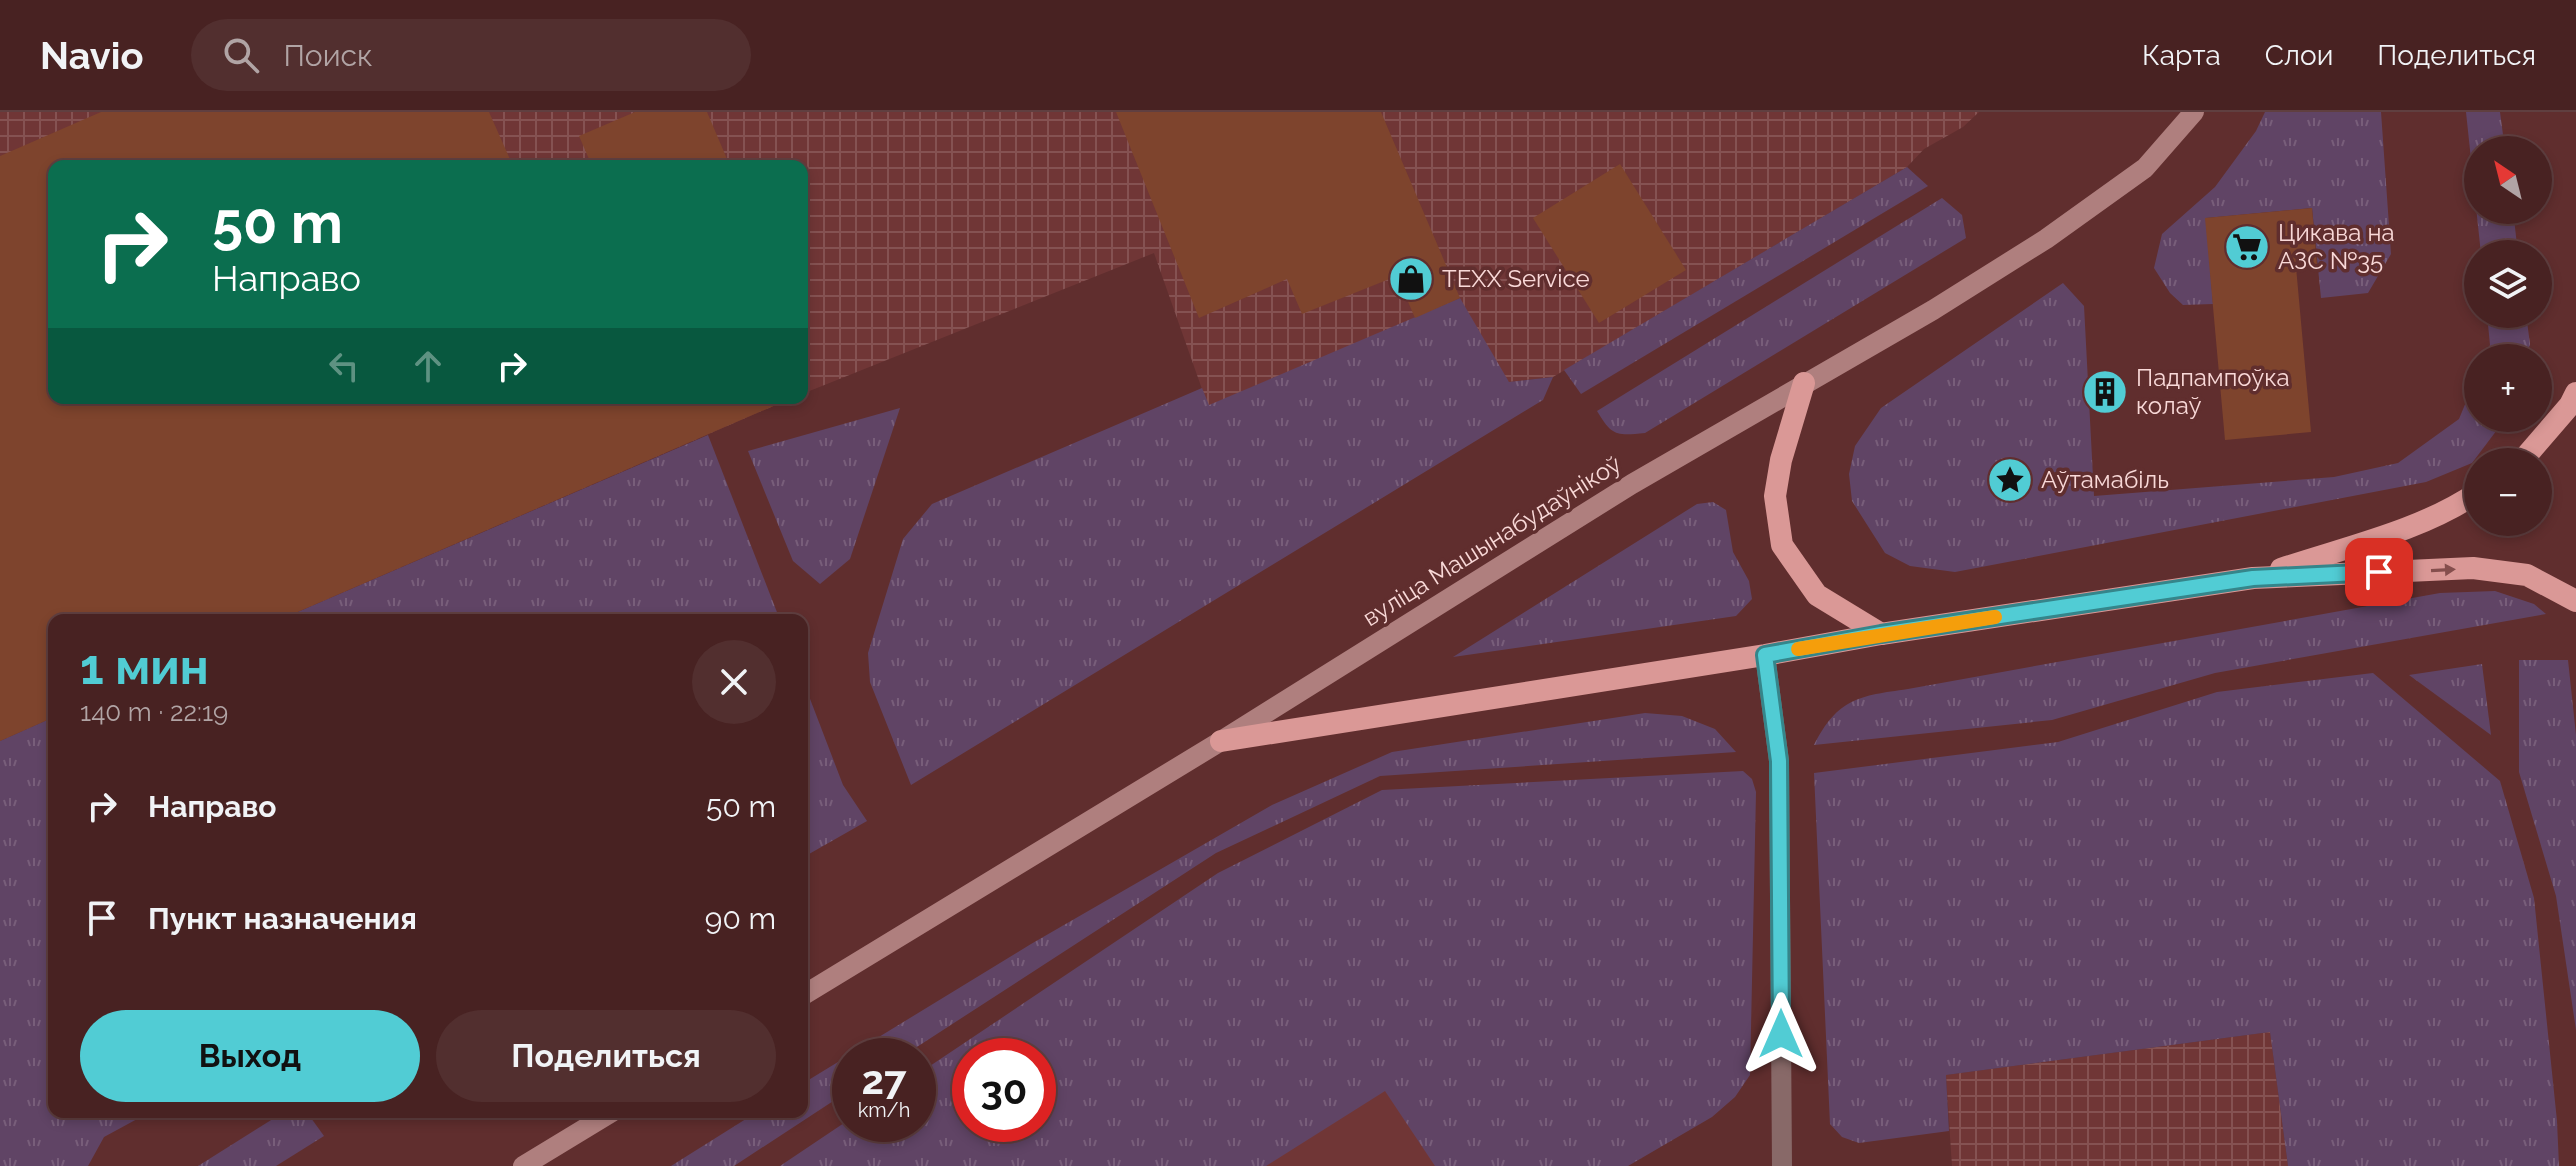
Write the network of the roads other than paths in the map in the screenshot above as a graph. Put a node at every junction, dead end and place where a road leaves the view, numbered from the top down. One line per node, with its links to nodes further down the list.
1 (2194, 112): 2 (main road, вуліца Машынабудаўнікоў)
2 (1804, 383): 8 (highway); 10 (main road, вуліца Машынабудаўнікоў)
3 (2576, 393): 4 (highway)
4 (2533, 448)
5 (2464, 501): 6 (highway)
6 (2253, 578): 7 (highway, one-way to 7); 8 (highway)
7 (2576, 601)
8 (1881, 634): 9 (highway)
9 (1765, 655): 10 (highway); 14 (street)
10 (1221, 741): 11 (main road, вуліца Машынабудаўнікоў)
11 (808, 992)
12 (602, 1118): 13 (main road)
13 (523, 1166)
14 (1782, 1166)

